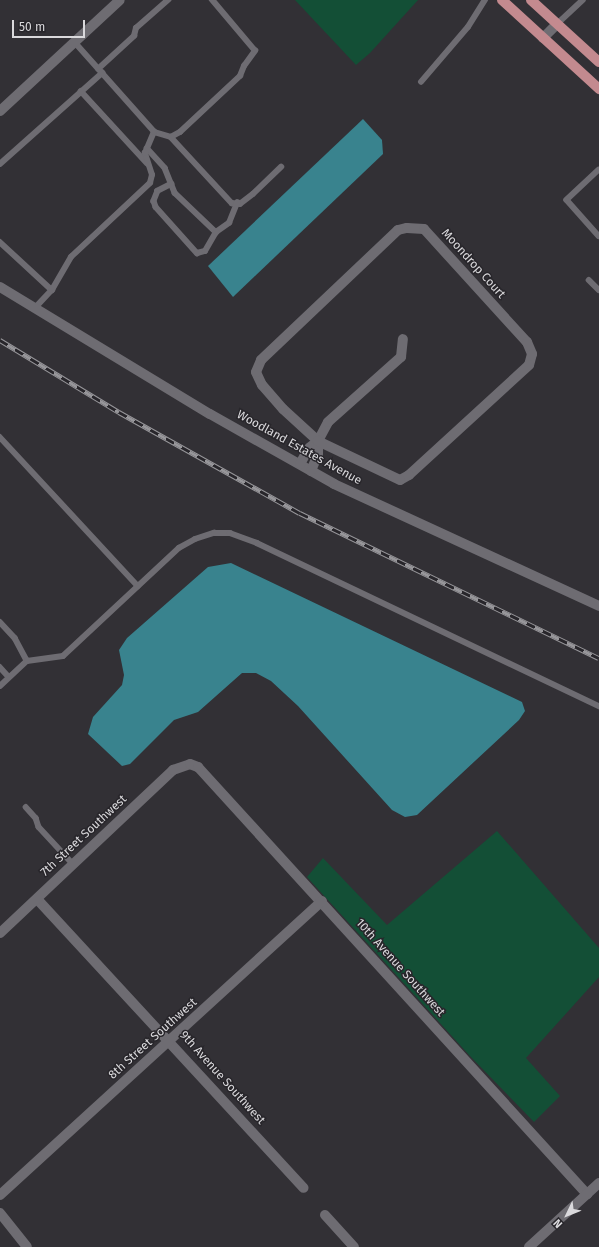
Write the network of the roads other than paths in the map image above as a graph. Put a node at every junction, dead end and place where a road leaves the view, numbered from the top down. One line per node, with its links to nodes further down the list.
1 (120, 0): 10 (street)
2 (168, 0): 12 (lane)
3 (212, 0): 18 (lane)
4 (485, 0): 13 (lane)
5 (502, 0): 9 (main road)
6 (583, 0): 8 (lane)
7 (533, 1): 8 (main road)
8 (557, 24): 9 (street); 11 (main road)
9 (543, 38): 14 (main road)
10 (74, 42): 12 (lane); 16 (street)
11 (598, 58)
12 (100, 71): 15 (lane); 17 (lane)
13 (421, 82)
14 (599, 89)
15 (81, 91): 20 (lane); 21 (lane)
16 (0, 111)
17 (154, 132): 18 (lane); 19 (lane)
18 (171, 137): 25 (lane)
19 (147, 148): 20 (lane); 24 (lane)
20 (148, 163): 31 (lane)
21 (0, 164)
22 (281, 167): 25 (lane)
23 (599, 170): 27 (lane)
24 (172, 184): 26 (lane); 26 (lane)
25 (237, 204): 26 (lane)
26 (216, 232)
27 (599, 236)
28 (0, 242): 31 (lane)
29 (589, 280): 32 (lane)
30 (0, 287): 33 (street, Woodland Estates Avenue)
31 (52, 290): 33 (lane)
32 (599, 290)
33 (35, 308): 37 (street, Woodland Estates Avenue)
34 (403, 339): 36 (street)
35 (0, 437): 39 (lane)
36 (318, 441): 36 (street, Moondrop Court); 37 (street); 38 (street)
37 (300, 464): 38 (street, Woodland Estates Avenue)
38 (311, 471): 40 (street, Woodland Estates Avenue)
39 (138, 586): 42 (lane); 46 (lane)
40 (599, 606)
41 (0, 622): 42 (lane)
42 (28, 661): 44 (lane)
43 (0, 667): 44 (lane)
44 (9, 678): 45 (lane)
45 (0, 686)
46 (599, 706)
47 (190, 764): 49 (street, 7th Street Southwest); 51 (street, 10th Avenue Southwest)
48 (26, 807): 49 (lane)
49 (73, 864): 50 (street, 7th Street Southwest)
50 (37, 898): 52 (street, 7th Street Southwest); 53 (street, 9th Avenue Southwest)
51 (322, 901): 53 (street, 8th Street Southwest); 56 (street, 10th Avenue Southwest)
52 (0, 933)
53 (170, 1040): 55 (street, 9th Avenue Southwest); 57 (street, 8th Street Southwest)
54 (599, 1183): 56 (street)
55 (304, 1188)
56 (587, 1194): 62 (street)
57 (0, 1195)
58 (0, 1213): 60 (street)
59 (325, 1215): 61 (street)
60 (27, 1247)
61 (354, 1247)
62 (529, 1247)

